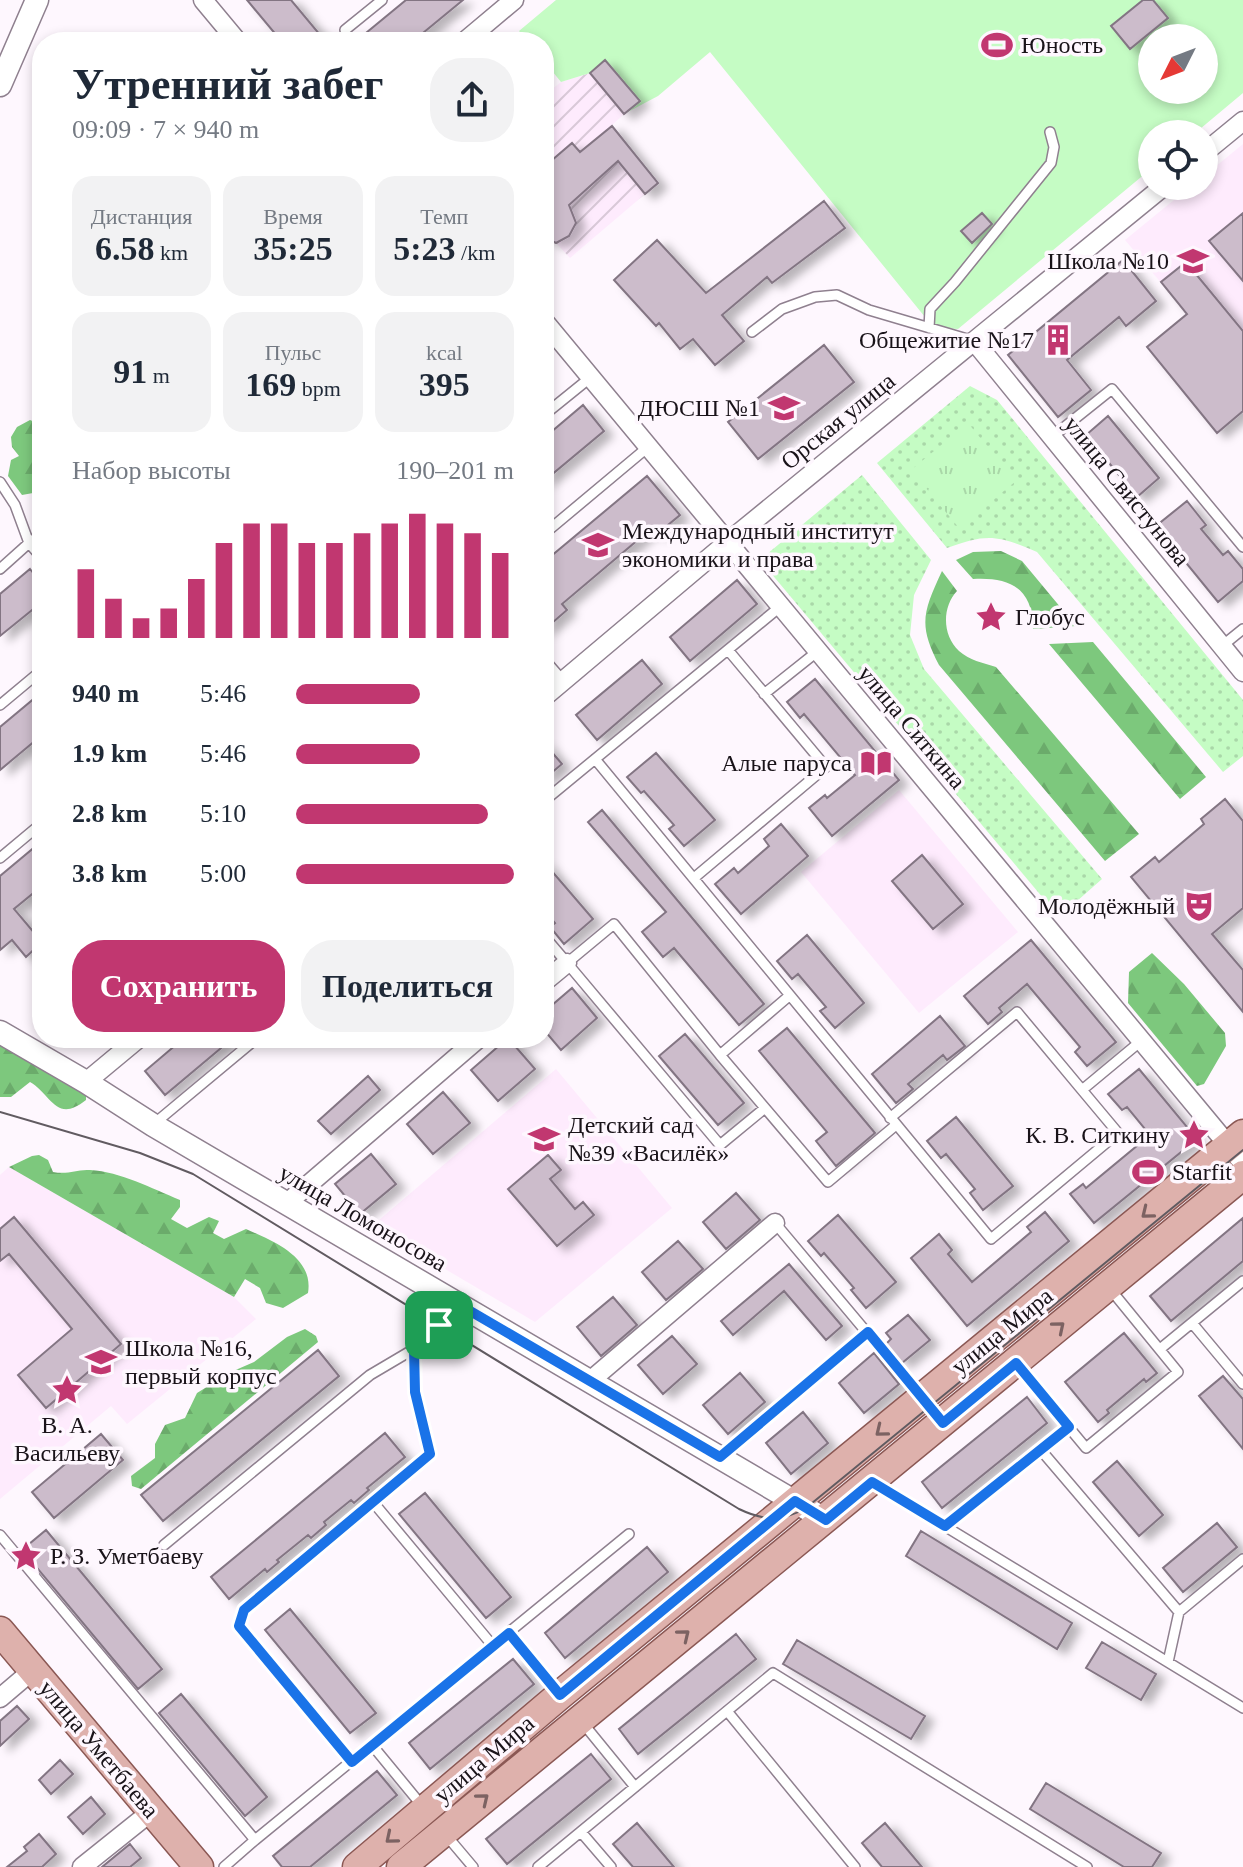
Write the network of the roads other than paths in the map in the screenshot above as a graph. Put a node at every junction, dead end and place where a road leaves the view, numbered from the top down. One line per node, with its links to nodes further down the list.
1 (37, 0): 8 (street)
2 (203, 0): 6 (street)
3 (382, 0): 5 (lane)
4 (514, 0): 7 (street)
5 (345, 30)
6 (230, 32)
7 (476, 32)
8 (0, 85)
9 (1243, 121): 11 (street)
10 (1050, 132): 13 (lane)
11 (1218, 142)
12 (1147, 200): 16 (street, Орская улица)
13 (929, 328): 14 (lane); 16 (lane)
14 (752, 332)
15 (554, 333): 17 (street, улица Ситкина)
16 (974, 341): 19 (street, улица Свистунова); 24 (street, Орская улица)
17 (591, 377): 18 (lane); 20 (street, улица Ситкина)
18 (554, 407)
19 (1052, 437): 27 (lane); 31 (street, улица Свистунова)
20 (648, 447): 22 (lane); 24 (street, улица Ситкина)
21 (0, 482): 25 (lane)
22 (554, 526)
23 (32, 541): 25 (lane)
24 (728, 542): 29 (street, улица Ситкина); 37 (street, Орская улица)
25 (29, 543): 26 (lane); 28 (lane)
26 (32, 546)
27 (1243, 547)
28 (0, 569)
29 (781, 606): 32 (lane); 33 (street, улица Ситкина)
30 (1243, 629): 31 (lane)
31 (1222, 646): 35 (street, улица Свистунова)
32 (728, 650): 39 (lane); 41 (lane)
33 (818, 651): 39 (lane); 51 (street, улица Ситкина)
34 (554, 671): 37 (lane)
35 (1243, 672)
36 (32, 678): 40 (lane)
37 (563, 681): 38 (street, Орская улица)
38 (554, 689)
39 (764, 694): 45 (lane)
40 (0, 705)
41 (595, 759): 42 (lane); 45 (lane)
42 (554, 793)
43 (32, 831): 44 (lane)
44 (0, 858)
45 (694, 878): 49 (lane)
46 (554, 948): 47 (lane)
47 (567, 963): 48 (street); 55 (lane); 58 (lane)
48 (554, 974)
49 (789, 996): 55 (lane); 59 (lane)
50 (0, 1032): 56 (street, улица Ломоносова)
51 (1141, 1040): 57 (lane); 61 (street, улица Ситкина)
52 (127, 1048): 56 (street)
53 (245, 1048): 60 (lane)
54 (467, 1048): 63 (street)
55 (720, 1055): 58 (lane)
56 (86, 1082): 60 (street, улица Ломоносова)
57 (1082, 1090): 59 (lane); 59 (lane)
58 (765, 1108): 59 (lane)
59 (893, 1122)
60 (153, 1125): 63 (street, улица Ломоносова)
61 (1238, 1147): 75 (main road, улица Мира, one-way to 75)
62 (1243, 1175): 66 (main road, улица Мира)
63 (287, 1203): 67 (street, улица Ломоносова)
64 (775, 1223): 69 (lane); 73 (street)
65 (1243, 1281): 68 (lane)
66 (1108, 1287): 71 (lane); 72 (main road, улица Мира, one-way to 66)
67 (465, 1308): 70 (lane); 73 (street, улица Ломоносова)
68 (1192, 1323): 71 (lane); 74 (lane)
69 (868, 1332): 75 (lane); 79 (lane)
70 (414, 1349): 82 (lane); 87 (lane)
71 (1160, 1349): 77 (lane)
72 (1016, 1363): 76 (main road, улица Мира); 77 (lane)
73 (590, 1381): 79 (street, улица Ломоносова)
74 (1243, 1384)
75 (922, 1397): 76 (lane); 81 (main road, улица Мира, one-way to 81)
76 (943, 1423): 80 (main road, улица Мира)
77 (1069, 1427): 78 (lane)
78 (1040, 1449): 84 (lane); 89 (lane)
79 (720, 1457): 81 (street, улица Ломоносова)
80 (872, 1482): 83 (main road, улица Мира); 84 (lane)
81 (795, 1501): 83 (street, улица Ломоносова); 95 (main road, улица Мира)
82 (373, 1502): 92 (lane); 101 (lane)
83 (826, 1520): 99 (main road, улица Мира, one-way to 83)
84 (945, 1526): 93 (lane)
85 (629, 1534): 91 (lane)
86 (0, 1535): 107 (lane)
87 (164, 1545)
88 (1243, 1559): 89 (lane)
89 (1179, 1612): 93 (lane)
90 (0, 1631): 94 (main road, улица Уметбаева)
91 (509, 1633): 92 (lane); 95 (lane)
92 (493, 1646): 100 (lane)
93 (1168, 1662): 97 (lane)
94 (33, 1670): 96 (street); 104 (main road, улица Уметбаева)
95 (560, 1695): 99 (street); 103 (main road, улица Мира)
96 (0, 1698)
97 (1243, 1708)
98 (727, 1711): 102 (lane); 116 (lane); 117 (lane)
99 (580, 1720): 102 (lane); 105 (main road, улица Мира, one-way to 99)
100 (372, 1745): 101 (lane); 103 (lane)
101 (352, 1762): 107 (lane)
102 (635, 1787): 106 (lane)
103 (425, 1809): 105 (street); 111 (main road, улица Мира, one-way to 111)
104 (152, 1811): 108 (street); 109 (main road, улица Уметбаева)
105 (444, 1832): 112 (main road, улица Мира); 113 (lane)
106 (581, 1832): 114 (lane); 115 (lane)
107 (255, 1840): 110 (lane)
108 (82, 1867)
109 (199, 1867)
110 (224, 1867)
111 (357, 1867)
112 (401, 1867)
113 (473, 1867)
114 (538, 1867)
115 (611, 1867)
116 (855, 1867)
117 (1087, 1867)

